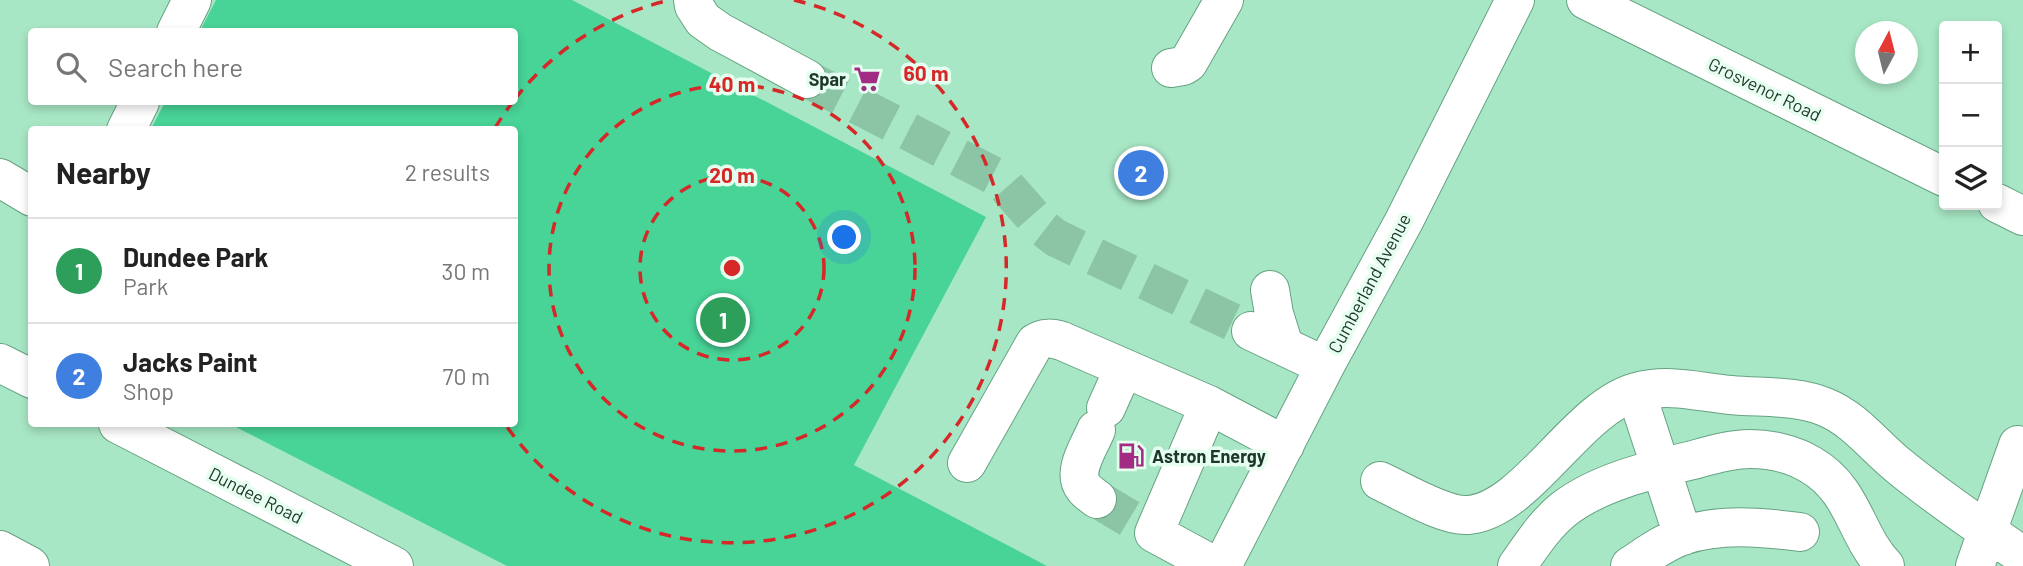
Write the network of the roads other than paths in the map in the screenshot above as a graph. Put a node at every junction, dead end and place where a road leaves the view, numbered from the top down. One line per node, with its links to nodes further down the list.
1 (192, 0): 6 (street)
2 (694, 0): 8 (street)
3 (1224, 0): 7 (street)
4 (1515, 0): 18 (street, Cumberland Avenue)
5 (1586, 0): 11 (street, Grosvenor Road)
6 (178, 28)
7 (1171, 68)
8 (807, 79)
9 (138, 105): 10 (street)
10 (128, 126)
11 (1939, 175)
12 (0, 178): 13 (street)
13 (28, 195)
14 (2002, 206): 15 (street)
15 (2023, 216)
16 (1270, 290): 18 (street)
17 (0, 363): 20 (street)
18 (1325, 366): 24 (street, Cumberland Avenue)
19 (1124, 368): 22 (street); 26 (street); 29 (street)
20 (28, 377)
21 (1636, 392): 27 (street); 28 (street); 32 (street)
22 (1209, 405): 24 (street); 37 (street)
23 (124, 427): 35 (street, Dundee Road)
24 (1285, 445): 38 (street, Cumberland Avenue)
25 (2018, 445): 32 (street)
26 (967, 463)
27 (1661, 467): 31 (street); 39 (street); 41 (street)
28 (1380, 481)
29 (1097, 499)
30 (1800, 531): 31 (street)
31 (1683, 536): 40 (street)
32 (1981, 549): 34 (street)
33 (0, 550): 36 (street)
34 (2023, 556)
35 (388, 565)
36 (30, 566)
37 (1216, 566)
38 (1222, 566)
39 (1517, 566)
40 (1630, 566)
41 (1885, 566)

